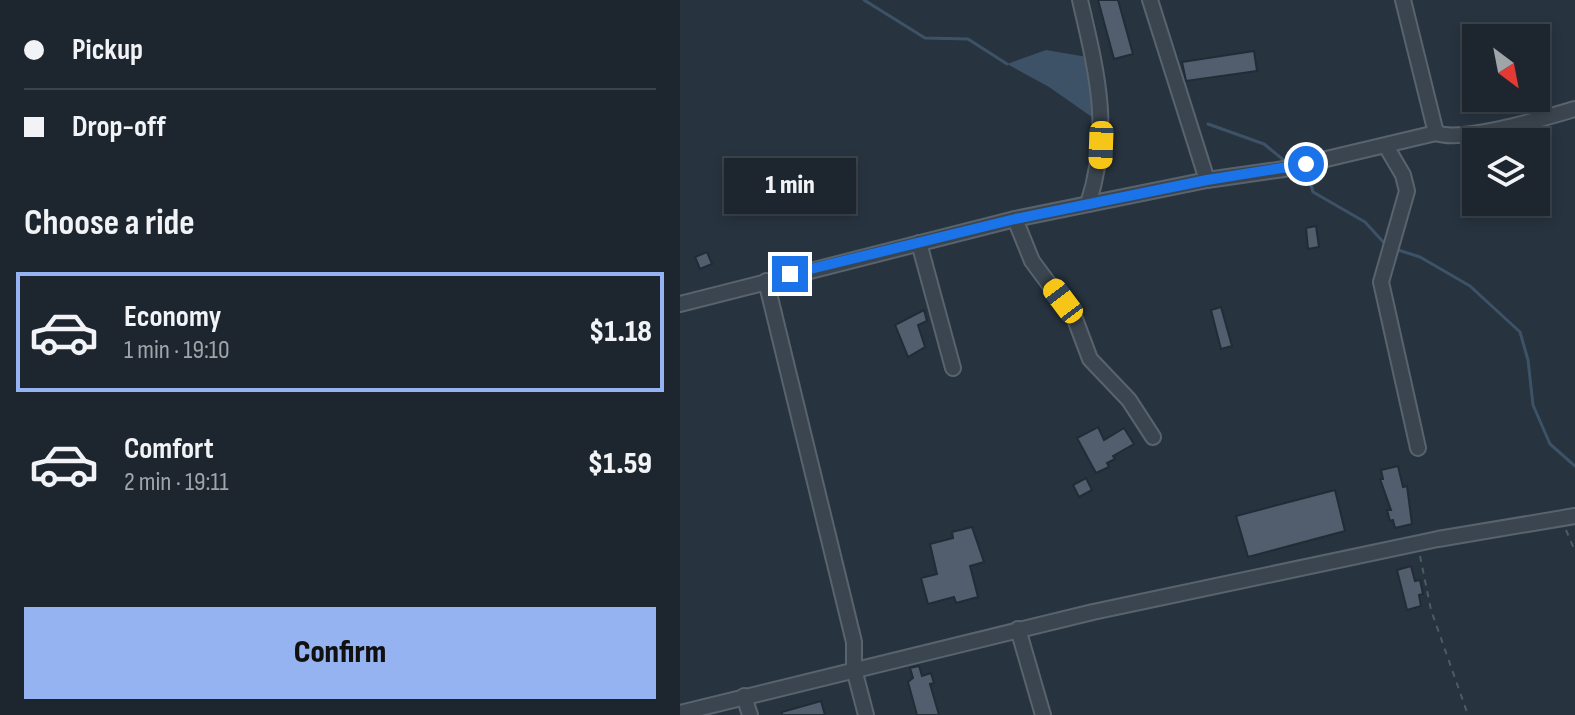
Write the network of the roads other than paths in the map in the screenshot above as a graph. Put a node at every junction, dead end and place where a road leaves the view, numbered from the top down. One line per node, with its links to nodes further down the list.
1 (1080, 0): 8 (street)
2 (1150, 0): 7 (street)
3 (1403, 0): 5 (street)
4 (1575, 109): 5 (street)
5 (1436, 133): 6 (street)
6 (1386, 146): 7 (street); 15 (street)
7 (1207, 180): 8 (street)
8 (1088, 204): 9 (street)
9 (1015, 219): 10 (street); 14 (street)
10 (919, 243): 11 (street); 13 (street)
11 (766, 281): 12 (street); 18 (street)
12 (680, 304)
13 (953, 368)
14 (1153, 437)
15 (1418, 448)
16 (1567, 517): 17 (street)
17 (1018, 629): 18 (street); 23 (street)
18 (854, 669): 19 (street); 22 (street)
19 (744, 696): 20 (street); 21 (street)
20 (680, 713)
21 (750, 715)
22 (866, 715)
23 (1043, 715)

